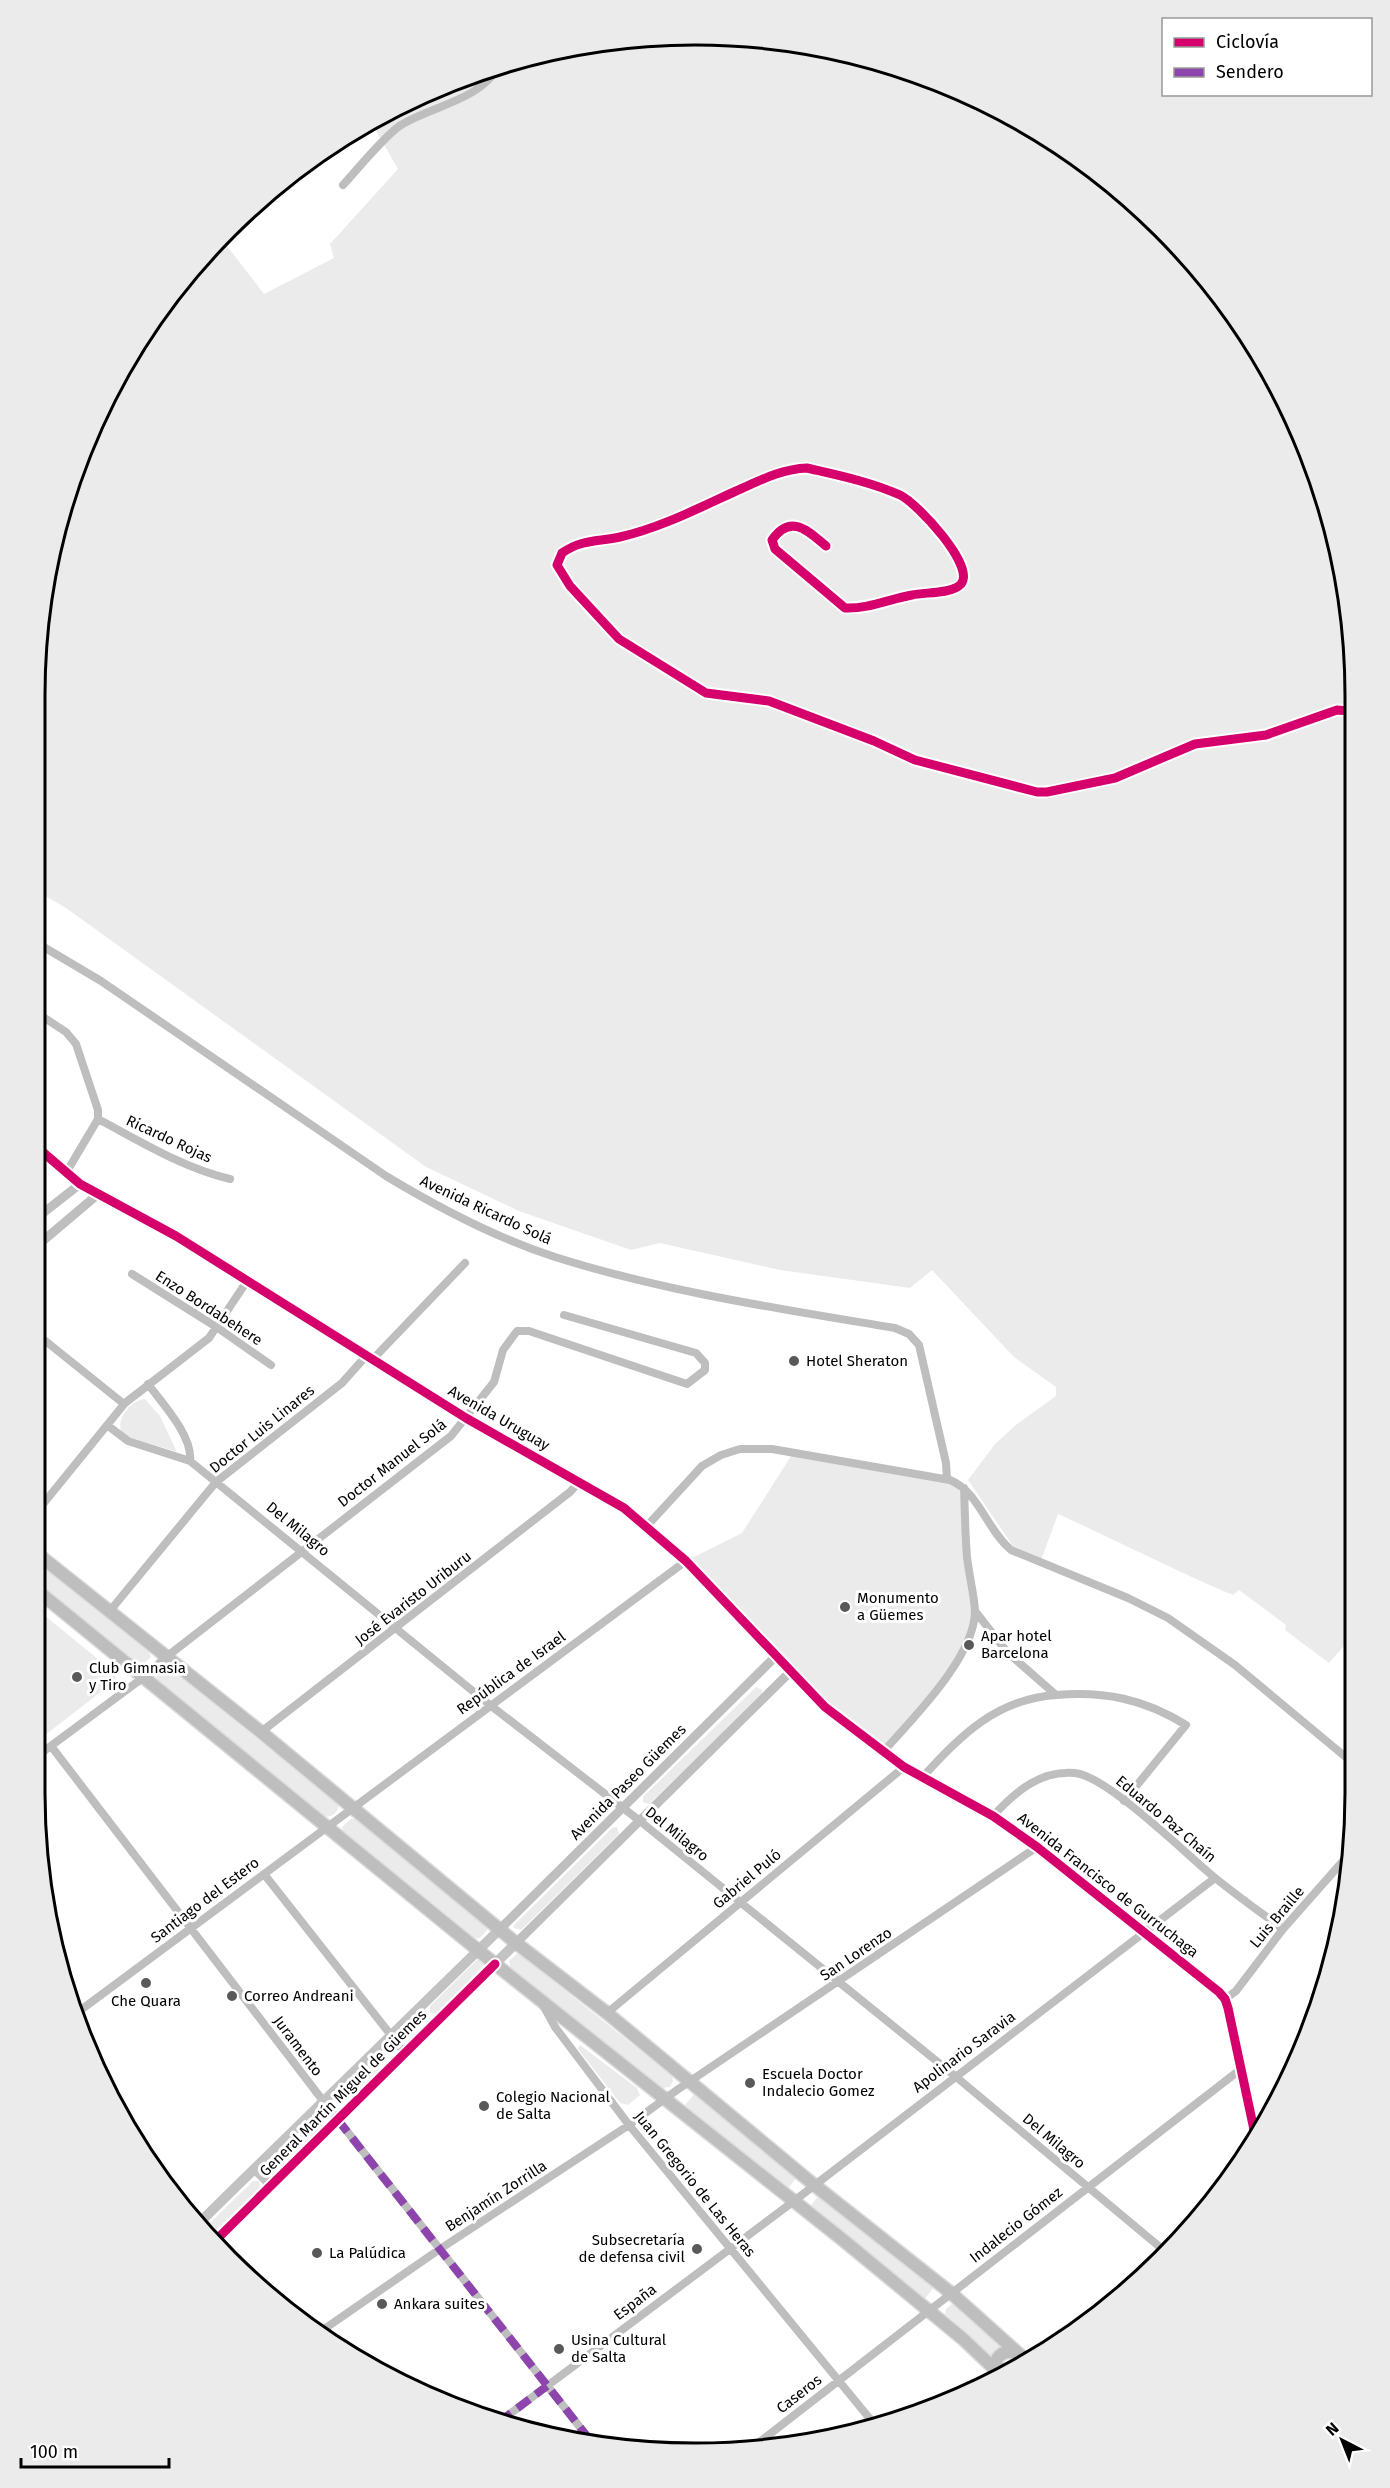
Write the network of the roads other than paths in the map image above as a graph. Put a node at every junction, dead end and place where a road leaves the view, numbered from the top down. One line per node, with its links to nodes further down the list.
1 (492, 77): 2 (street)
2 (343, 185)
3 (826, 546): 4 (street)
4 (1345, 711)
5 (45, 948): 28 (street, Avenida Ricardo Solá)
6 (45, 1018): 7 (street)
7 (98, 1119): 9 (street); 10 (street, Ricardo Rojas)
8 (45, 1154): 9 (street, Avenida Uruguay)
9 (66, 1173): 11 (street, Avenida Uruguay)
10 (230, 1179)
11 (80, 1184): 12 (street, Avenida Uruguay); 13 (street)
12 (97, 1195): 14 (street); 17 (street, Avenida Uruguay)
13 (45, 1212)
14 (45, 1239)
15 (465, 1263): 21 (street, Doctor Luis Linares)
16 (132, 1274): 19 (street, Enzo Bordabehere)
17 (247, 1281): 19 (street); 21 (street, Avenida Uruguay)
18 (564, 1315): 25 (street, Doctor Manuel Solá)
19 (218, 1328): 22 (street, Enzo Bordabehere); 23 (street)
20 (45, 1344): 24 (street)
21 (370, 1357): 25 (street, Avenida Uruguay); 29 (street, Doctor Luis Linares)
22 (271, 1365)
23 (148, 1384): 24 (street); 27 (street)
24 (124, 1404): 26 (street)
25 (466, 1418): 30 (street, Avenida Uruguay); 34 (street, Doctor Manuel Solá)
26 (107, 1425): 27 (street, Del Milagro); 32 (street)
27 (190, 1461): 29 (street, Del Milagro)
28 (947, 1479): 31 (street); 33 (street)
29 (216, 1482): 34 (street, Del Milagro); 39 (street, Doctor Luis Linares)
30 (579, 1482): 33 (street, Avenida Uruguay); 40 (street, José Evaristo Uriburu)
31 (964, 1488): 38 (street); 51 (street)
32 (45, 1502)
33 (646, 1527): 36 (street, Avenida Uruguay)
34 (303, 1550): 40 (street, Del Milagro); 42 (street, Doctor Manuel Solá)
35 (45, 1560): 39 (main road)
36 (686, 1561): 41 (street, Avenida Uruguay); 46 (street, República de Israel)
37 (45, 1597): 44 (main road)
38 (975, 1611): 45 (street); 50 (street)
39 (109, 1612): 42 (main road)
40 (397, 1628): 46 (street, Del Milagro); 47 (street, José Evaristo Uriburu)
41 (776, 1656): 43 (street, Avenida Uruguay); 56 (street, Avenida Paseo Güemes)
42 (165, 1658): 44 (street, Doctor Manuel Solá); 47 (main road)
43 (791, 1671): 50 (street, Avenida Uruguay); 58 (street)
44 (144, 1677): 48 (street, Doctor Manuel Solá); 59 (main road)
45 (1056, 1695): 53 (street); 54 (street)
46 (490, 1705): 55 (street, República de Israel); 56 (street, Del Milagro)
47 (261, 1732): 55 (main road)
48 (51, 1746): 49 (street, Doctor Manuel Solá); 65 (street, Juramento)
49 (45, 1750)
50 (883, 1752): 52 (street, Avenida Uruguay)
51 (1345, 1757)
52 (904, 1767): 53 (street, Avenida Francisco de Gurruchaga); 64 (street, Gabriel Puló)
53 (922, 1778): 57 (street, Avenida Francisco de Gurruchaga)
54 (1124, 1801): 57 (street, Eduardo Paz Chaín); 63 (street, Eduardo Paz Chaín)
55 (353, 1807): 59 (street, Santiago del Estero); 66 (main road)
56 (623, 1808): 58 (street, Del Milagro); 66 (street, Avenida Paseo Güemes)
57 (993, 1816): 60 (street, Avenida Francisco de Gurruchaga)
58 (640, 1821): 64 (street, Del Milagro); 69 (street)
59 (326, 1828): 62 (street, Santiago del Estero); 70 (main road)
60 (1037, 1847): 68 (street, Avenida Francisco de Gurruchaga); 72 (street, San Lorenzo)
61 (1341, 1864): 67 (street, Luis Braille)
62 (264, 1874): 65 (street, Santiago del Estero); 77 (street)
63 (1215, 1878): 67 (street, Eduardo Paz Chaín); 68 (street, Apolinario Saravia)
64 (740, 1902): 72 (street, Del Milagro); 76 (street, Gabriel Puló)
65 (191, 1928): 75 (street, Santiago del Estero); 83 (street, Juramento)
66 (500, 1929): 69 (main road); 70 (main road, General Martín Miguel de Güemes)
67 (1283, 1929): 74 (street, Luis Braille)
68 (1145, 1932): 74 (street, Avenida Francisco de Gurruchaga); 80 (street, Apolinario Saravia)
69 (516, 1943): 71 (main road, General Martín Miguel de Güemes); 76 (main road)
70 (478, 1950): 71 (main road); 77 (main road, General Martín Miguel de Güemes)
71 (495, 1964): 73 (main road); 78 (main road, General Martín Miguel de Güemes)
72 (838, 1983): 80 (street, Del Milagro); 81 (street, San Lorenzo)
73 (539, 1999): 82 (main road); 85 (street, Juan Gregorio de Las Heras)
74 (1225, 1999): 79 (street)
75 (82, 2009)
76 (607, 2013): 81 (main road)
77 (390, 2036): 78 (street); 83 (main road, General Martín Miguel de Güemes)
78 (405, 2053): 84 (main road, General Martín Miguel de Güemes)
79 (1241, 2069): 86 (street); 90 (street, Indalecio Gómez)
80 (955, 2076): 88 (street, Apolinario Saravia); 90 (street, Del Milagro)
81 (690, 2082): 82 (street, Benjamín Zorrilla); 88 (main road)
82 (666, 2099): 85 (street, Benjamín Zorrilla); 91 (main road)
83 (324, 2102): 84 (street, Juramento); 87 (main road, General Martín Miguel de Güemes)
84 (338, 2120): 89 (main road, General Martín Miguel de Güemes); 96 (street, Juramento)
85 (629, 2125): 94 (street, Juan Gregorio de Las Heras); 96 (street, Benjamín Zorrilla)
86 (1253, 2126)
87 (255, 2169): 89 (main road); 92 (main road, General Martín Miguel de Güemes)
88 (813, 2184): 91 (street, Apolinario Saravia); 97 (main road)
89 (272, 2186): 93 (main road, General Martín Miguel de Güemes)
90 (1087, 2187): 95 (street, Del Milagro); 97 (street, Indalecio Gómez)
91 (794, 2201): 94 (street, Apolinario Saravia); 98 (main road)
92 (203, 2218)
93 (220, 2237)
94 (730, 2247): 104 (street, Juan Gregorio de Las Heras); 105 (street, España)
95 (1160, 2247)
96 (440, 2249): 99 (street, Benjamín Zorrilla); 105 (street, Juramento)
97 (951, 2293): 98 (street, Indalecio Gómez); 100 (main road)
98 (928, 2310): 103 (main road); 104 (street, Indalecio Gómez)
99 (326, 2328)
100 (1018, 2353): 101 (main road); 102 (main road)
101 (1021, 2355)
102 (998, 2368)
103 (995, 2369)
104 (838, 2381): 107 (street, Juan Gregorio de Las Heras); 109 (street, Caseros)
105 (547, 2386): 106 (street, España); 108 (street, Juramento)
106 (508, 2416)
107 (870, 2419)
108 (585, 2433)
109 (763, 2439)

